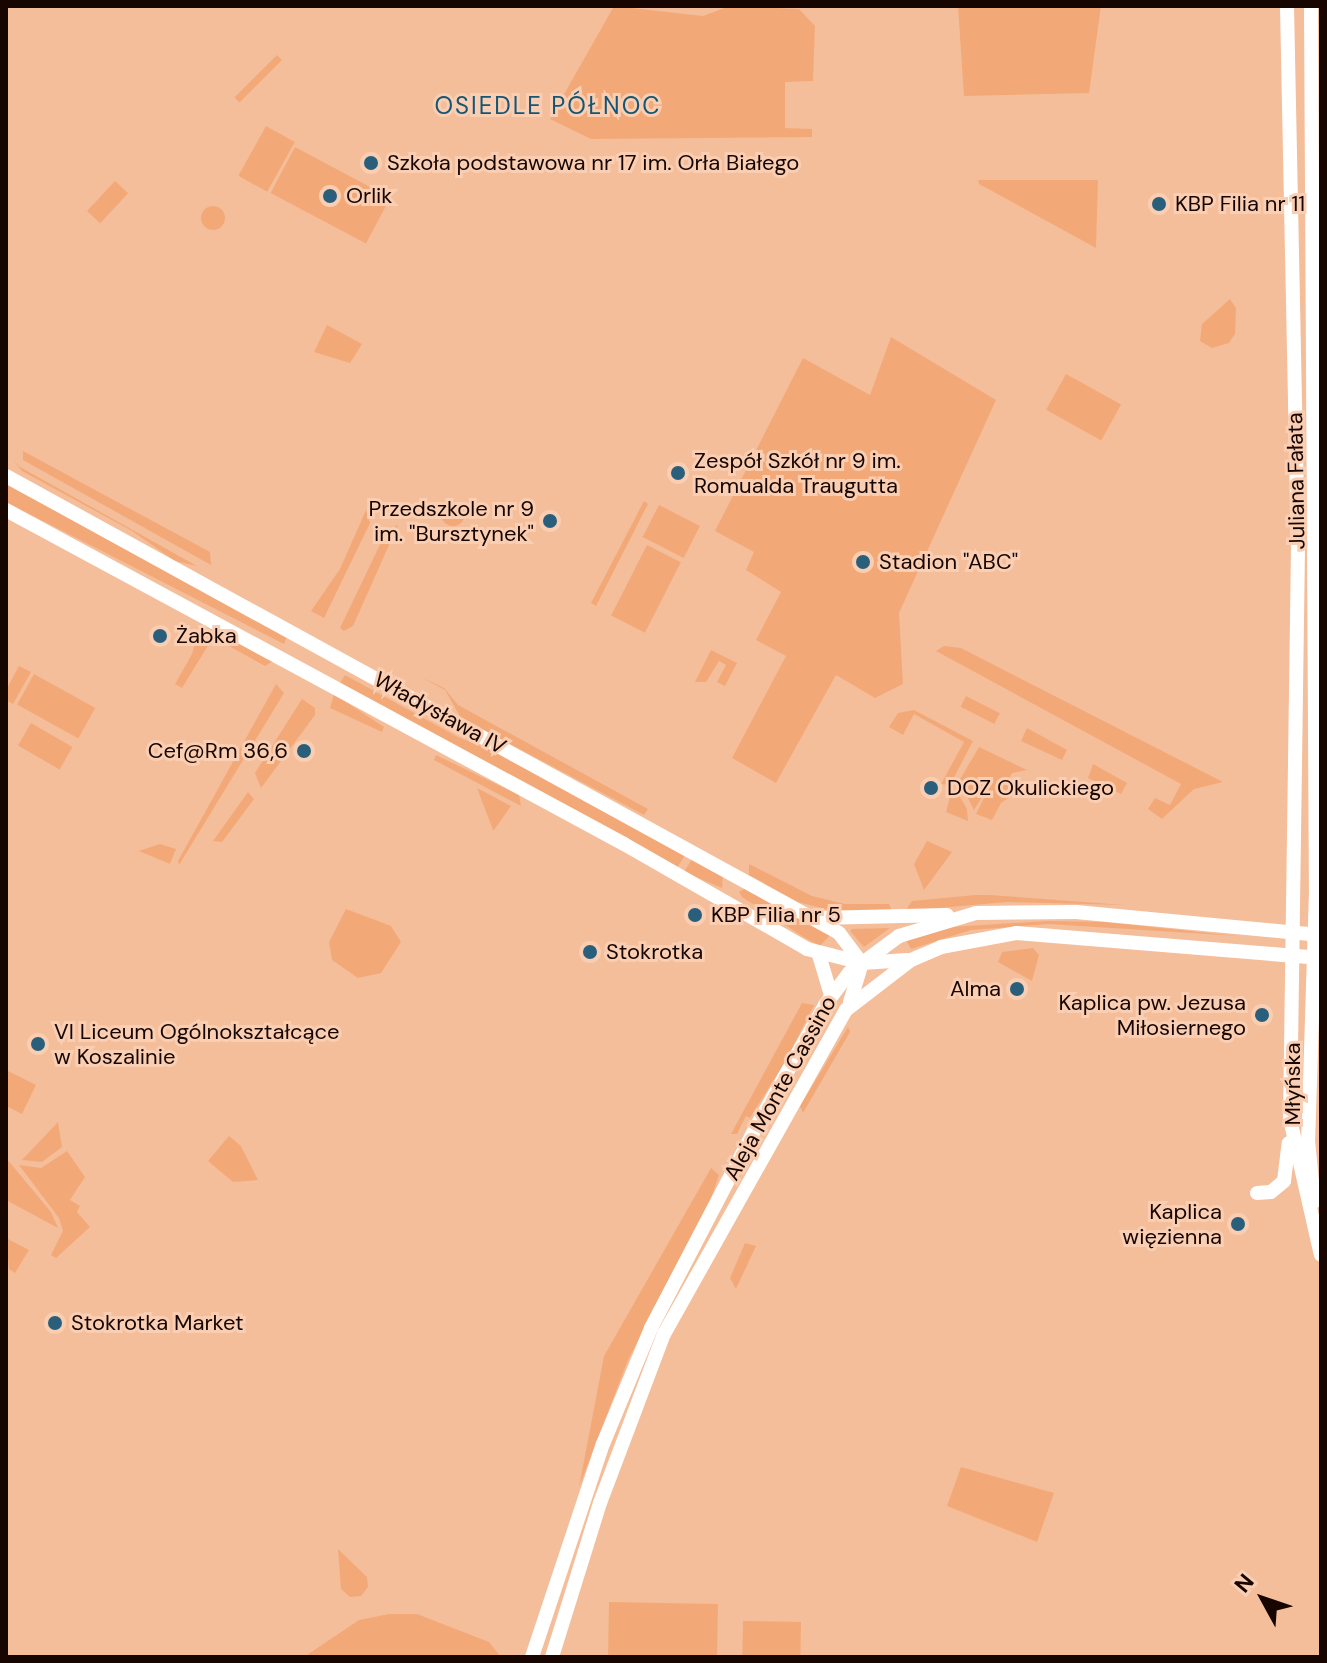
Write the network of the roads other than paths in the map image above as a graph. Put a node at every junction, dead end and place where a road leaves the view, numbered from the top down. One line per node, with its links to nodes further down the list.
1 (1287, 6): 7 (street, Juliana Fałata)
2 (1311, 6): 8 (street, Juliana Fałata)
3 (6, 476): 6 (street, Władysława IV)
4 (6, 510): 9 (street, Władysława IV)
5 (960, 915): 6 (street); 7 (street, Aleja Monte Cassino); 13 (street, Aleja Monte Cassino)
6 (812, 917): 13 (street, Władysława IV)
7 (1293, 933): 8 (street, Aleja Monte Cassino); 10 (street, Juliana Fałata)
8 (1318, 935): 11 (street, Juliana Fałata)
9 (819, 955): 13 (street, Władysława IV); 14 (street)
10 (1293, 956): 11 (street, Aleja Monte Cassino); 12 (street, Aleja Monte Cassino); 16 (street, Młyńska)
11 (1317, 958): 18 (street, Młyńska)
12 (911, 960): 13 (street, Władysława IV); 15 (street, Aleja Monte Cassino)
13 (862, 963): 14 (street, Aleja Monte Cassino); 15 (street)
14 (831, 995): 20 (street, Aleja Monte Cassino)
15 (846, 1010): 21 (street, Aleja Monte Cassino)
16 (1290, 1119): 17 (street); 18 (street, Młyńska)
17 (1257, 1193)
18 (1311, 1210): 19 (street, Młyńska)
19 (1321, 1255)
20 (532, 1657)
21 (552, 1657)

